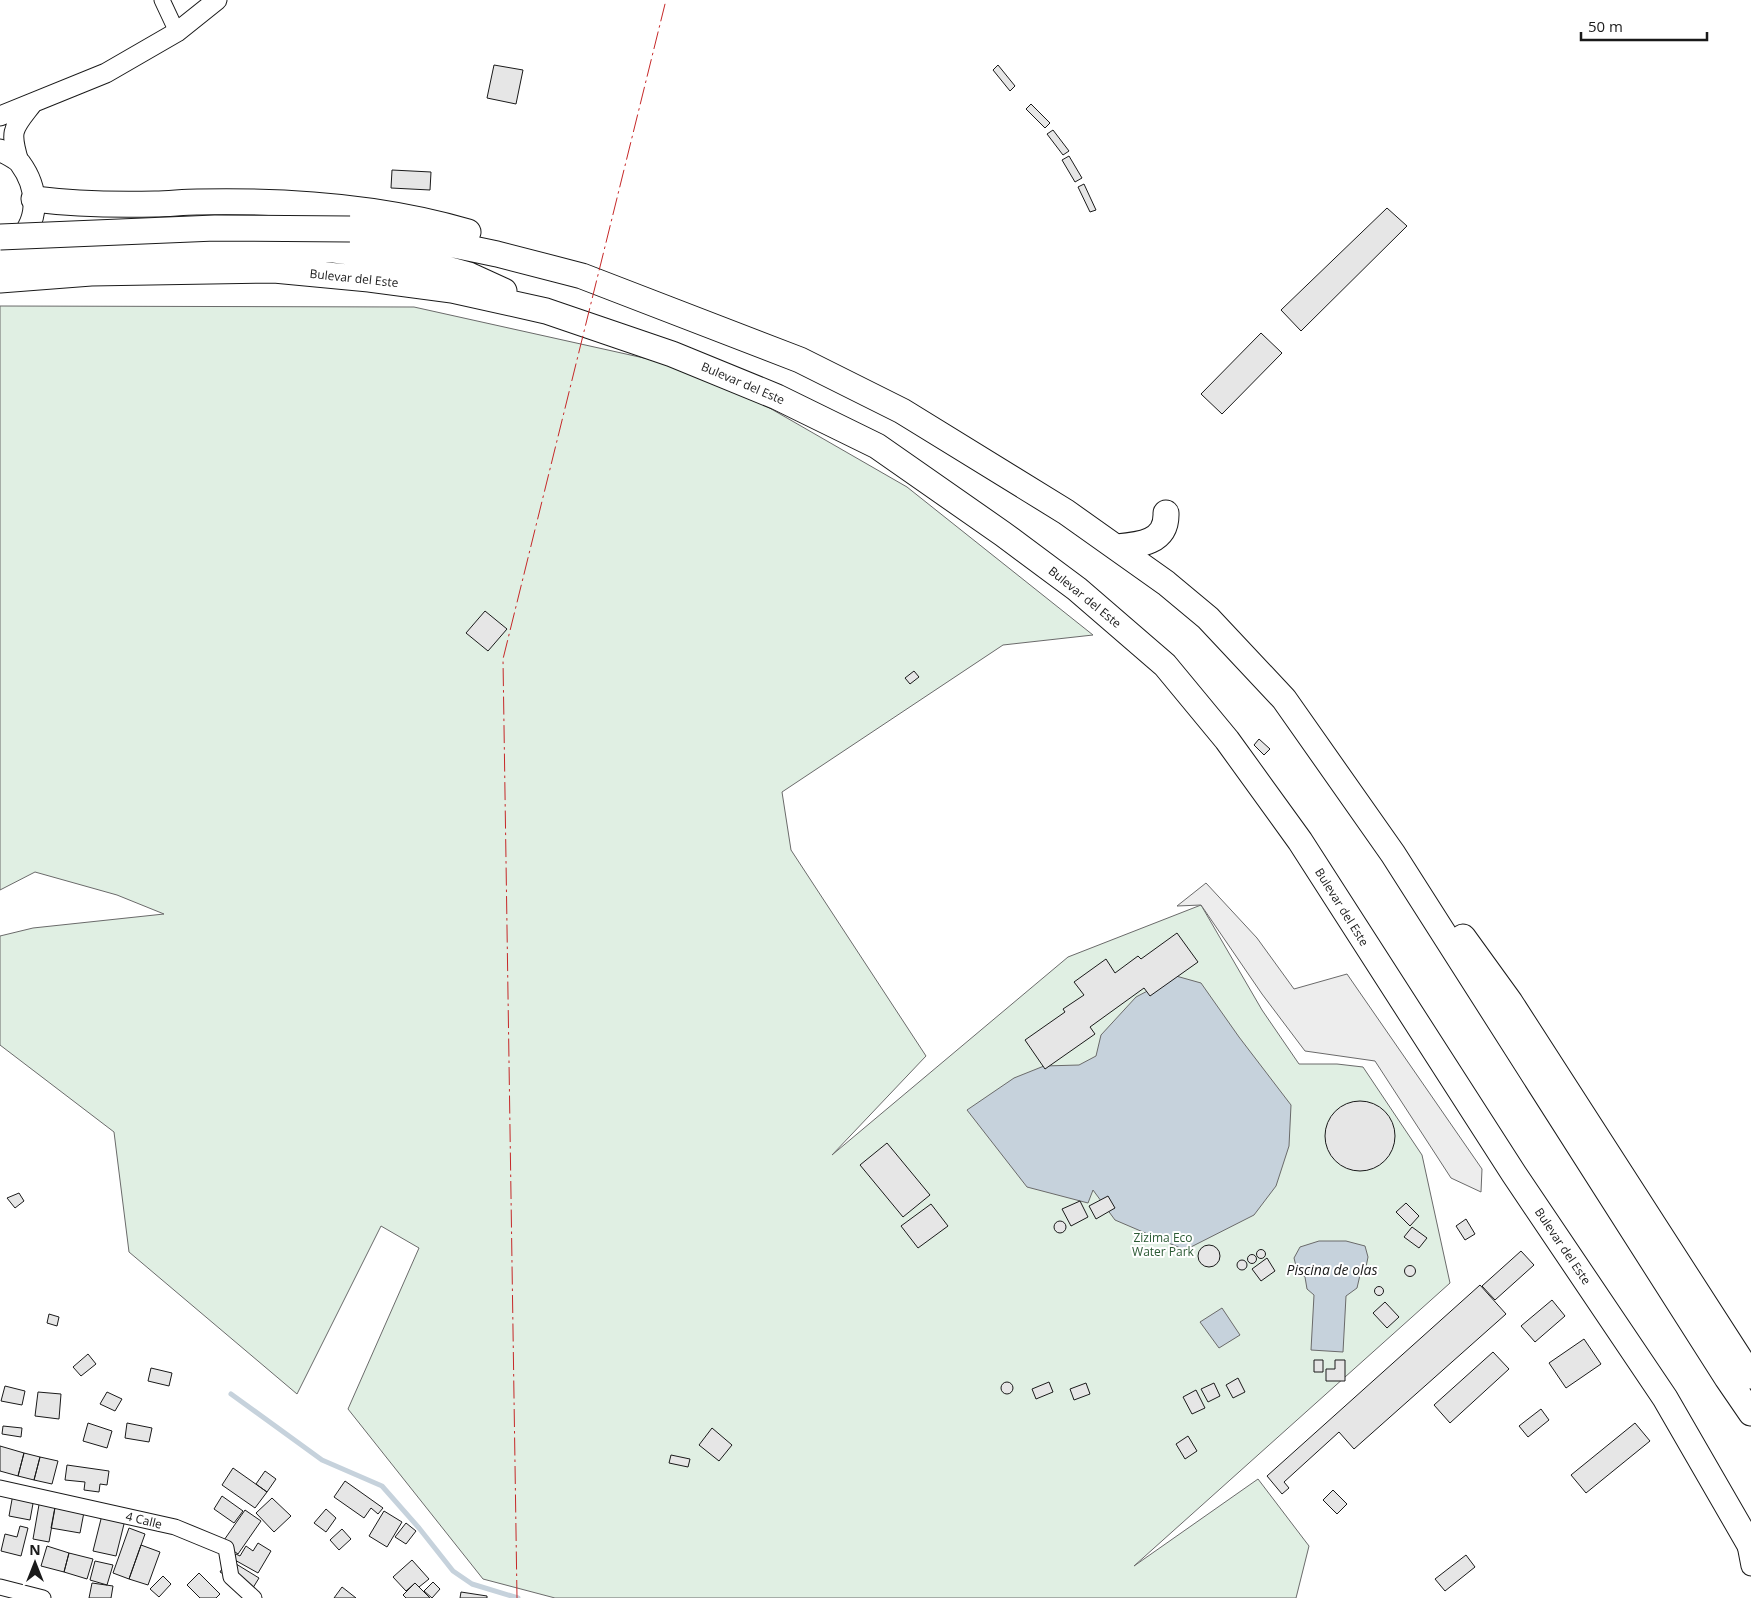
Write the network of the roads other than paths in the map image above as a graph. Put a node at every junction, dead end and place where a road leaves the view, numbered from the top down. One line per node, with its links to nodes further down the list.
1 (162, 0): 3 (street)
2 (217, 0): 3 (street)
3 (177, 32): 4 (street)
4 (33, 102): 5 (street); 7 (street)
5 (0, 116)
6 (0, 150): 7 (main road)
7 (19, 162): 8 (main road)
8 (34, 199): 9 (highway); 12 (main road)
9 (113, 204): 11 (highway); 13 (highway)
10 (0, 237): 13 (highway, bridge)
11 (100, 252): 12 (highway); 15 (highway)
12 (0, 253)
13 (582, 276): 17 (highway)
14 (0, 280): 15 (highway, Bulevar del Este)
15 (546, 311): 21 (highway, Bulevar del Este)
16 (1166, 513): 17 (highway)
17 (1116, 547): 18 (highway)
18 (1739, 1377): 19 (highway)
19 (1751, 1413)
20 (0, 1488): 25 (street, 4 Calle)
21 (1749, 1534): 22 (street)
22 (1751, 1566)
23 (0, 1587): 24 (street)
24 (43, 1598)
25 (254, 1598)

